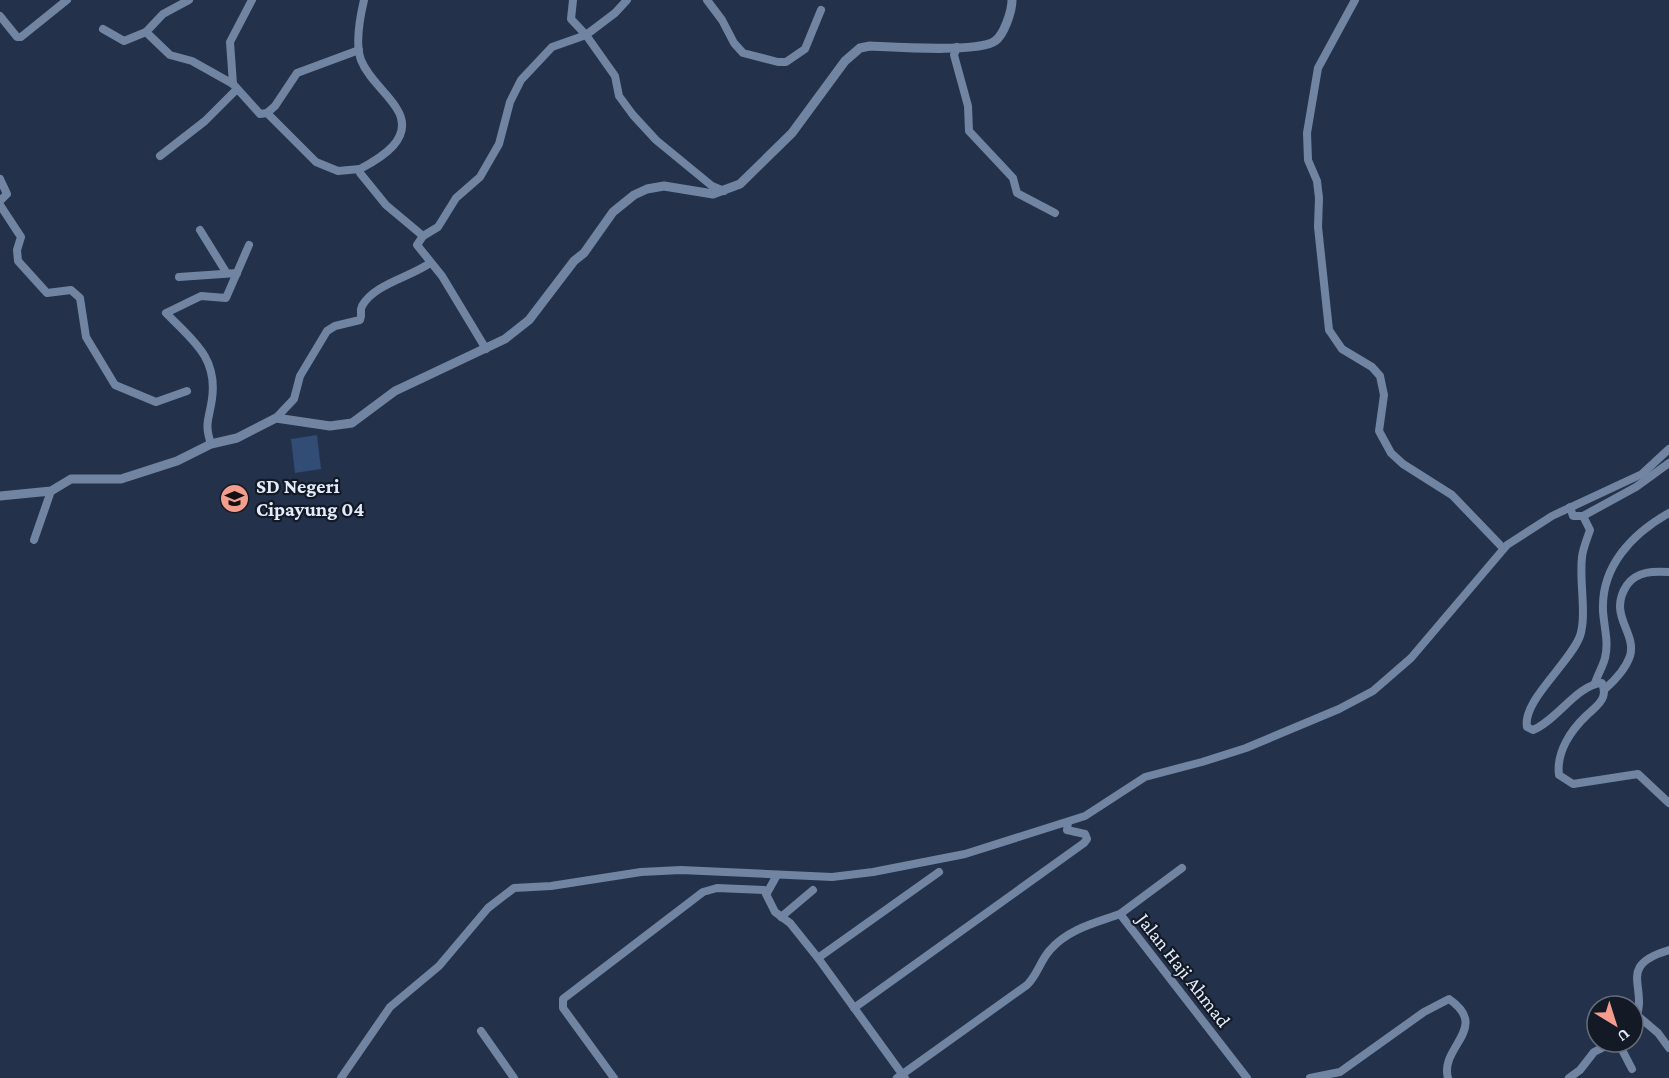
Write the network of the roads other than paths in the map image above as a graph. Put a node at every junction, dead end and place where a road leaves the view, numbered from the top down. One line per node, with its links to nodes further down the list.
1 (67, 0): 11 (street)
2 (189, 0): 13 (street)
3 (252, 0): 17 (street)
4 (364, 0): 16 (street)
5 (573, 0): 14 (street)
6 (627, 0): 14 (street)
7 (707, 0): 10 (street)
8 (1012, 0): 15 (street)
9 (1355, 0): 44 (street)
10 (821, 10)
11 (0, 16)
12 (104, 29): 13 (street)
13 (146, 32): 17 (street)
14 (586, 35): 22 (street); 26 (street)
15 (957, 47): 22 (street); 24 (street)
16 (359, 50): 18 (street); 20 (street)
17 (234, 87): 18 (street); 19 (street)
18 (267, 113): 20 (street)
19 (160, 156)
20 (360, 169): 26 (street)
21 (0, 179): 23 (street)
22 (725, 192): 32 (street)
23 (0, 203): 33 (street)
24 (1055, 213)
25 (201, 230): 29 (street)
26 (423, 236): 28 (street)
27 (249, 245): 30 (street)
28 (430, 263): 32 (street); 34 (street)
29 (226, 272): 30 (street); 31 (street)
30 (237, 273): 35 (street)
31 (179, 277)
32 (486, 349): 34 (street)
33 (187, 391)
34 (276, 418): 35 (street)
35 (211, 444): 38 (street)
36 (1669, 449): 40 (street)
37 (1669, 463): 42 (street)
38 (51, 491): 39 (street); 43 (street)
39 (0, 496)
40 (1570, 507): 42 (street); 44 (street)
41 (1669, 513): 46 (street)
42 (1583, 516): 46 (street)
43 (34, 540)
44 (1503, 548): 49 (street)
45 (1669, 572): 47 (street)
46 (1595, 683): 47 (street)
47 (1605, 689): 48 (street)
48 (1669, 803)
49 (1068, 822): 52 (street); 60 (street)
50 (1182, 868): 55 (street, Jalan Haji Ahmad)
51 (939, 872): 58 (street)
52 (777, 875): 54 (street); 68 (street)
53 (813, 890): 56 (street)
54 (767, 893): 56 (street); 70 (street)
55 (1120, 914): 67 (street); 71 (street, Jalan Haji Ahmad)
56 (782, 917): 58 (street)
57 (1669, 950): 59 (street)
58 (818, 958): 60 (street)
59 (1638, 994)
60 (854, 1008): 67 (street)
61 (1645, 1022): 63 (street)
62 (480, 1031): 69 (street)
63 (1669, 1048)
64 (1592, 1054): 74 (street)
65 (1623, 1054): 66 (street)
66 (1632, 1069)
67 (901, 1077)
68 (341, 1078)
69 (514, 1078)
70 (614, 1078)
71 (1247, 1078)
72 (1310, 1078): 73 (street)
73 (1448, 1078)
74 (1569, 1078)

